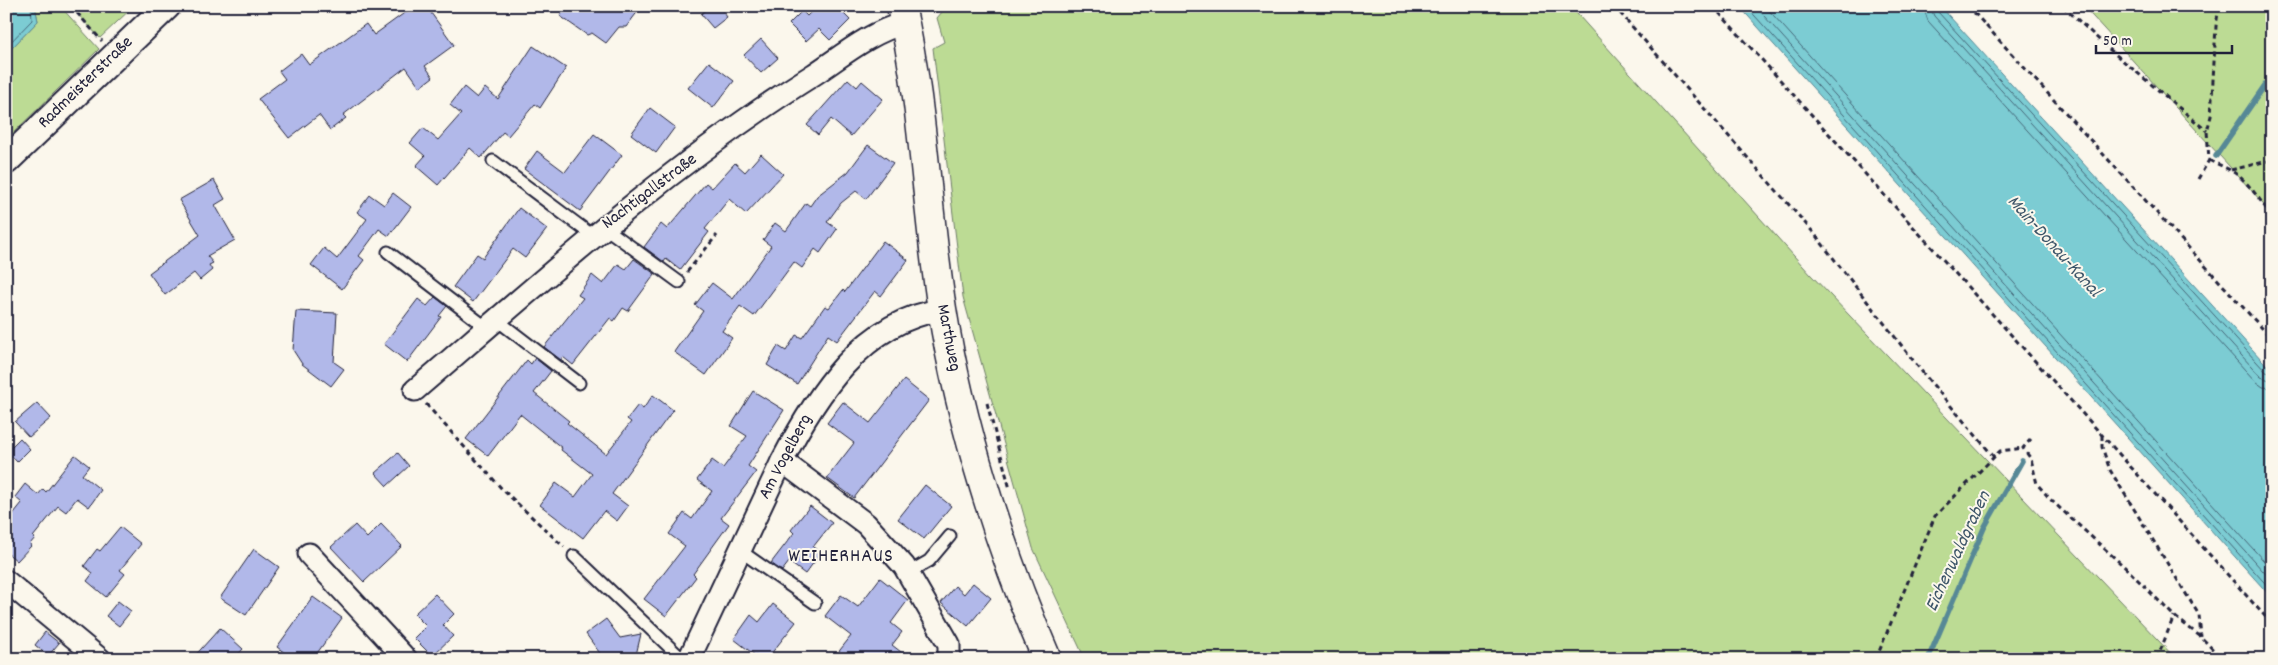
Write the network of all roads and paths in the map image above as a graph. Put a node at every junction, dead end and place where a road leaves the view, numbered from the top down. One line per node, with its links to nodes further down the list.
1 (71, 6): 9 (path)
2 (166, 6): 13 (street, Radmeisterstraße)
3 (1614, 6): 31 (path)
4 (1713, 6): 28 (path)
5 (1968, 6): 24 (path)
6 (2063, 6): 10 (path)
7 (2219, 6): 10 (path)
8 (903, 15): 18 (street, Nachtigallstraße); 22 (main road, Marthweg)
9 (86, 22)
10 (2207, 131): 11 (path)
11 (2209, 160): 15 (path); 16 (path)
12 (2272, 160): 15 (path)
13 (6, 161)
14 (493, 161): 18 (lane)
15 (2230, 170): 17 (path)
16 (2198, 180)
17 (2272, 216)
18 (599, 231): 21 (lane); 23 (street, Nachtigallstraße)
19 (717, 235): 21 (path)
20 (388, 252): 23 (lane)
21 (679, 282)
22 (942, 310): 32 (street, Am Vogelberg); 49 (main road, Marthweg)
23 (492, 324): 25 (lane); 26 (street, Nachtigallstraße)
24 (2272, 339)
25 (579, 384)
26 (415, 390): 37 (path)
27 (985, 399): 33 (path)
28 (2102, 435): 42 (path); 43 (path)
29 (2031, 439): 30 (path)
30 (2023, 448): 31 (path); 41 (path)
31 (1994, 457): 50 (path)
32 (782, 462): 35 (street, Am Vogelberg); 38 (street)
33 (1012, 493)
34 (950, 536): 38 (lane)
35 (739, 550): 40 (lane); 47 (street, Am Vogelberg)
36 (310, 554): 45 (street)
37 (574, 556): 46 (lane)
38 (908, 573): 48 (street)
39 (6, 581): 44 (street)
40 (815, 603)
41 (2174, 616): 43 (path); 51 (path)
42 (2272, 624)
43 (2201, 636): 52 (path)
44 (100, 659)
45 (406, 659)
46 (682, 659)
47 (690, 659)
48 (949, 659)
49 (1047, 659)
50 (1876, 659)
51 (2157, 659)
52 (2222, 659)

